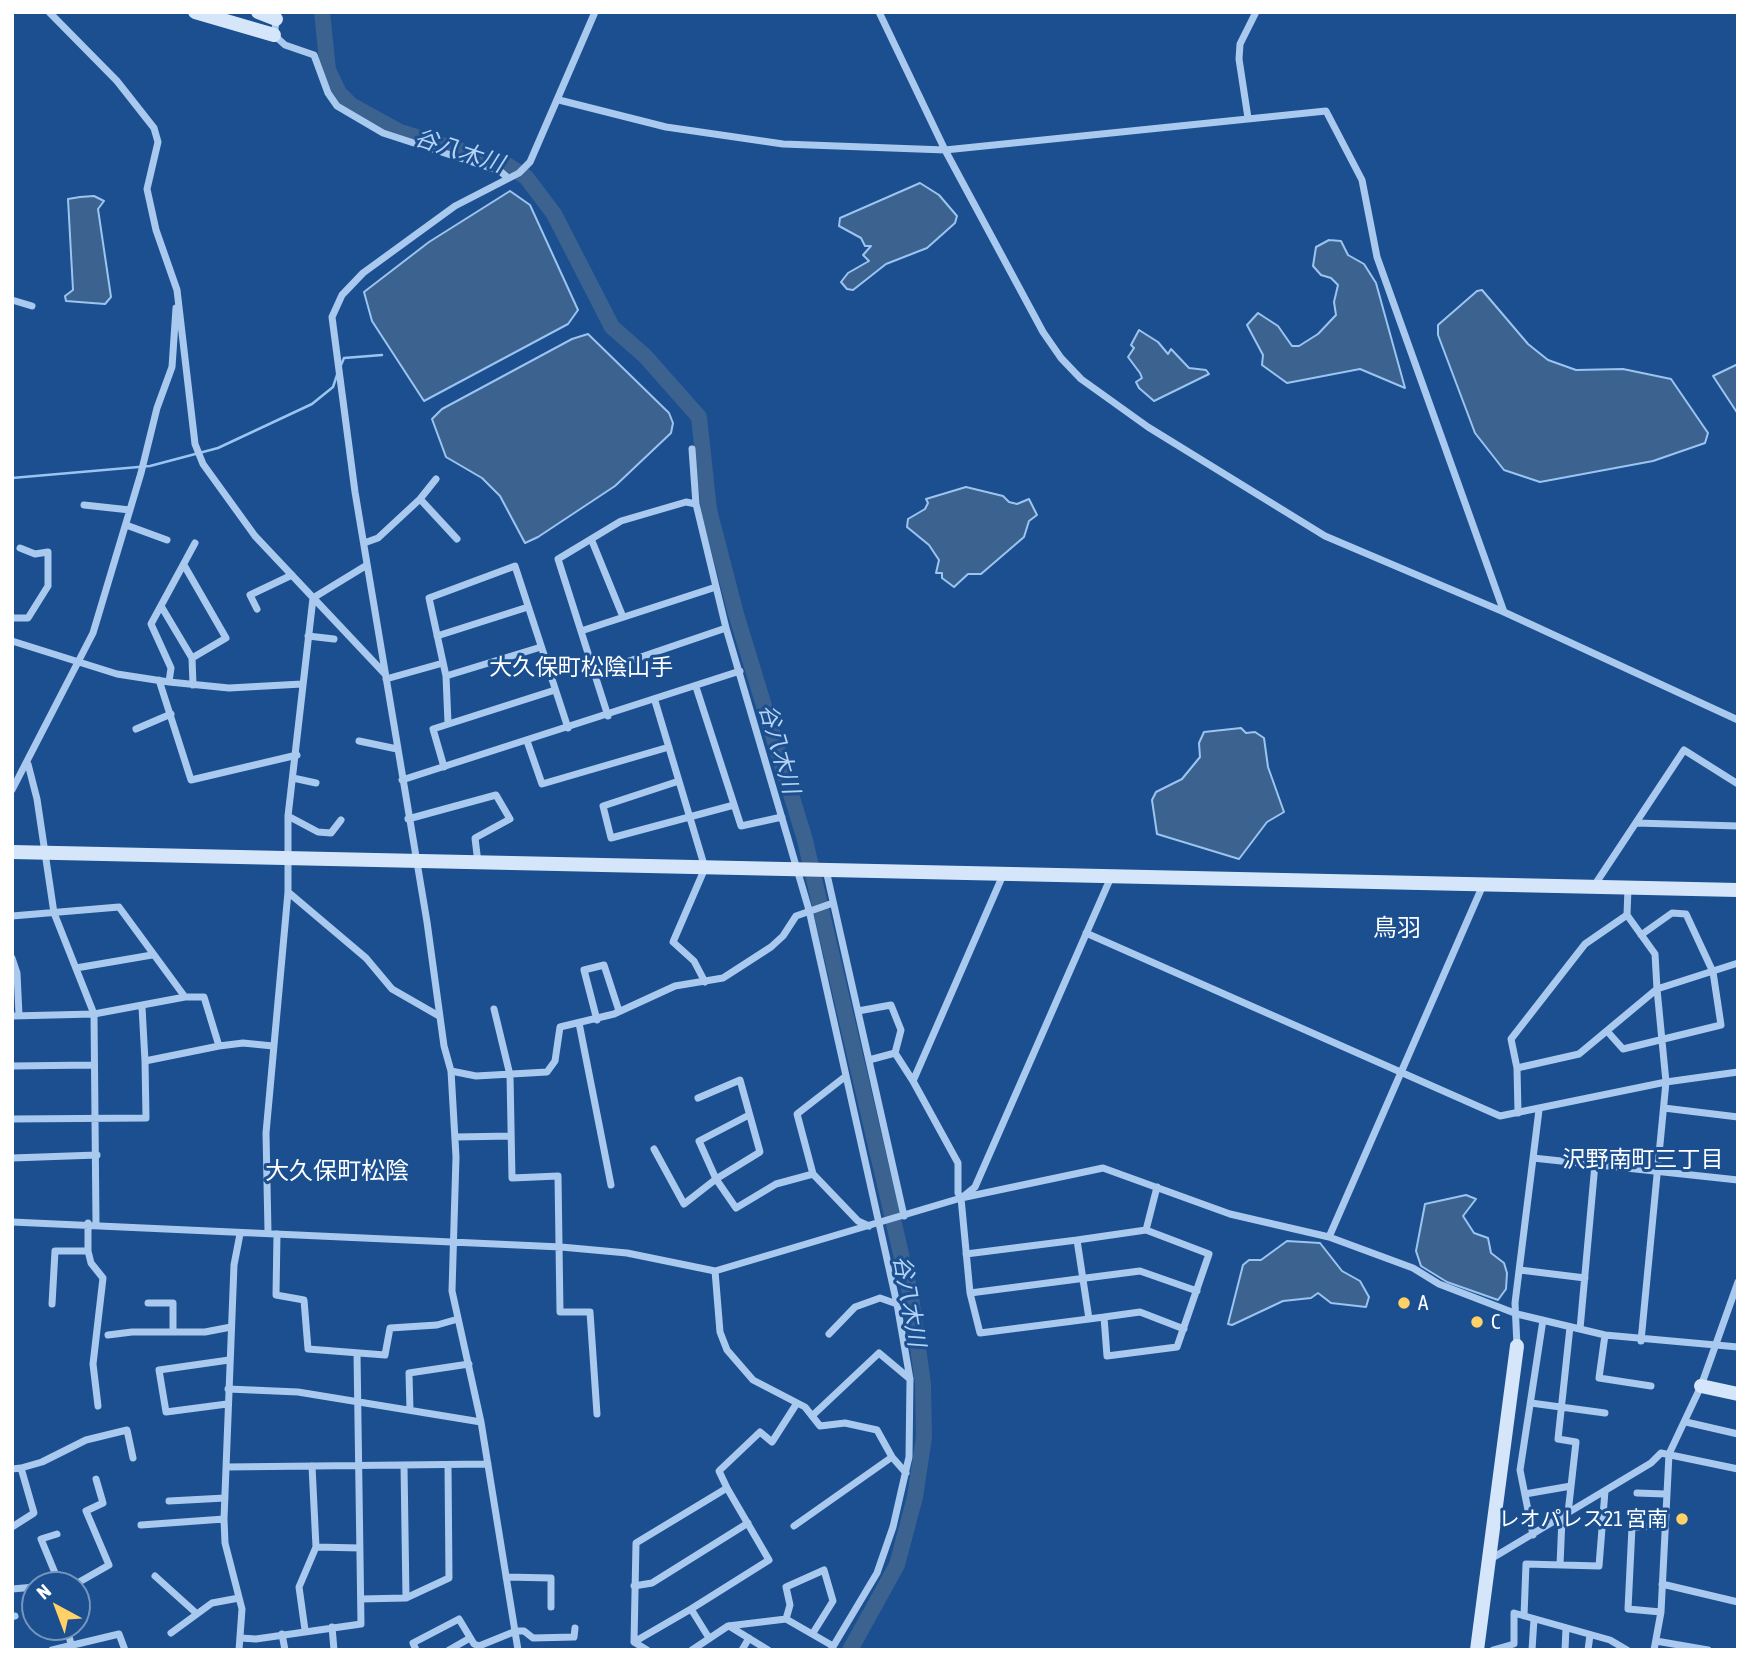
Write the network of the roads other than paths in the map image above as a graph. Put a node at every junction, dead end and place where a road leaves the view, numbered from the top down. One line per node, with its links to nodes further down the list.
1 (49, 12): 13 (street)
2 (195, 12): 8 (street)
3 (258, 12): 7 (street)
4 (595, 12): 9 (street)
5 (878, 12): 11 (street)
6 (1256, 12): 10 (street)
7 (277, 16): 8 (street)
8 (274, 35): 12 (street)
9 (559, 100): 11 (street); 12 (street)
10 (1248, 118): 11 (street); 37 (street)
11 (945, 150): 37 (street)
12 (508, 178): 27 (street)
13 (177, 290): 21 (street); 31 (street)
14 (12, 300): 15 (street)
15 (32, 306)
16 (692, 449): 19 (street)
17 (436, 479): 18 (street)
18 (420, 499): 23 (street); 27 (street)
19 (696, 504): 25 (street); 32 (street)
20 (84, 505): 21 (street)
21 (130, 510): 22 (street)
22 (126, 526): 24 (street); 48 (street)
23 (457, 538)
24 (167, 540)
25 (592, 541): 38 (street); 41 (street)
26 (195, 543): 29 (street)
27 (364, 543): 30 (street)
28 (20, 548): 39 (street)
29 (184, 565): 34 (street); 47 (street)
30 (367, 565): 33 (street); 52 (street)
31 (292, 575): 33 (street); 36 (street)
32 (716, 587): 38 (street); 40 (street)
33 (313, 598): 42 (street); 52 (street)
34 (162, 606): 47 (street); 55 (street)
35 (528, 607): 43 (street); 43 (street); 46 (street)
36 (257, 609)
37 (1504, 612): 63 (street)
38 (623, 617): 41 (street)
39 (12, 618)
40 (726, 628): 50 (street); 51 (street)
41 (581, 631): 51 (street)
42 (308, 636): 44 (street); 56 (street)
43 (437, 636): 49 (street)
44 (334, 639)
45 (12, 641): 48 (street)
46 (541, 647): 53 (street); 59 (street)
47 (192, 658): 57 (street)
48 (80, 663): 54 (street); 72 (street)
49 (443, 663): 52 (street); 53 (street)
50 (740, 671): 58 (street); 83 (street)
51 (594, 673): 62 (street)
52 (386, 676): 70 (street)
53 (446, 676): 64 (street)
54 (159, 680): 55 (street); 61 (street)
55 (169, 682): 57 (street)
56 (302, 684): 57 (street); 71 (street)
57 (193, 685)
58 (696, 687): 60 (street); 80 (street)
59 (555, 690): 64 (street); 65 (street)
60 (655, 701): 62 (street); 69 (street)
61 (171, 713): 66 (street); 71 (street)
62 (608, 716): 65 (street)
63 (1738, 720)
64 (448, 723): 73 (street)
65 (568, 728): 68 (street)
66 (136, 729)
67 (359, 741): 70 (street)
68 (527, 741): 69 (street); 73 (street)
69 (669, 747): 76 (street)
70 (397, 749): 75 (street)
71 (297, 755): 74 (street)
72 (27, 764): 79 (street); 89 (street)
73 (444, 767): 75 (street)
74 (293, 778): 77 (street); 81 (street)
75 (402, 780): 84 (street)
76 (679, 781): 82 (street); 82 (street)
77 (316, 783)
78 (1738, 784): 86 (street)
79 (13, 788)
80 (734, 805): 82 (street); 83 (street)
81 (288, 816): 85 (street); 90 (street)
82 (690, 817): 93 (street)
83 (782, 817): 95 (street)
84 (408, 819): 91 (street); 92 (street)
85 (341, 820)
86 (1636, 823): 87 (street); 99 (street)
87 (1738, 826)
88 (12, 852): 89 (street)
89 (43, 854): 90 (street); 105 (street)
90 (287, 858): 91 (street); 102 (street)
91 (415, 862): 92 (street); 124 (street)
92 (478, 863): 93 (street)
93 (705, 868): 95 (street); 115 (street)
94 (827, 870): 95 (street); 96 (street); 103 (street)
95 (798, 871): 104 (street)
96 (1003, 875): 97 (street); 142 (street)
97 (1111, 877): 98 (street); 108 (street)
98 (1484, 885): 99 (street); 139 (street)
99 (1594, 887): 100 (street)
100 (1628, 887): 101 (street); 106 (street)
101 (1738, 890)
102 (288, 892): 124 (street); 130 (street)
103 (833, 903): 104 (street); 121 (street)
104 (809, 910): 115 (street); 141 (street)
105 (54, 913): 107 (street); 110 (street); 113 (street)
106 (1626, 915): 109 (street); 136 (street)
107 (12, 916)
108 (1086, 933): 139 (street); 165 (street)
109 (1641, 935): 114 (street); 116 (street)
110 (152, 955): 113 (street); 117 (street)
111 (12, 958): 123 (street)
112 (1738, 963): 114 (street)
113 (76, 968): 122 (street)
114 (1713, 972): 116 (street); 128 (street)
115 (705, 982): 120 (street)
116 (1657, 989): 127 (street); 128 (street)
117 (185, 997): 118 (street); 129 (street)
118 (142, 1007): 122 (street); 133 (street)
119 (494, 1009): 140 (street)
120 (619, 1011): 125 (street); 125 (street)
121 (858, 1011): 131 (street); 132 (street)
122 (94, 1014): 123 (street); 134 (street)
123 (16, 1016)
124 (439, 1016): 137 (street)
125 (597, 1020): 126 (street)
126 (579, 1023): 140 (street); 163 (street)
127 (1607, 1031): 128 (street); 136 (street)
128 (1663, 1040): 143 (street)
129 (219, 1046): 130 (street); 133 (street)
130 (273, 1046): 172 (street)
131 (895, 1053): 132 (street); 142 (street)
132 (869, 1060): 166 (street)
133 (145, 1061): 149 (street)
134 (93, 1065): 135 (street); 149 (street)
135 (12, 1066)
136 (1517, 1068): 147 (street)
137 (451, 1071): 140 (street); 153 (street)
138 (1738, 1072): 143 (street)
139 (1400, 1074): 147 (street); 174 (street)
140 (510, 1075): 152 (street)
141 (846, 1076): 160 (street); 169 (street)
142 (913, 1081): 165 (street)
143 (1667, 1082): 145 (street); 146 (street)
144 (698, 1098): 148 (street)
145 (1664, 1108): 150 (street); 159 (street)
146 (1539, 1110): 147 (street); 157 (street)
147 (1518, 1113)
148 (749, 1115): 161 (street); 161 (street)
149 (95, 1117): 151 (street); 155 (street)
150 (1738, 1117)
151 (12, 1119)
152 (511, 1136): 153 (street); 177 (street)
153 (455, 1137): 176 (street)
154 (654, 1149): 161 (street)
155 (97, 1155): 156 (street); 168 (street)
156 (12, 1158)
157 (1533, 1158): 158 (street); 181 (street)
158 (1595, 1164): 159 (street); 182 (street)
159 (1657, 1171): 162 (street); 203 (street)
160 (813, 1174): 161 (street); 170 (street)
161 (716, 1179)
162 (1738, 1180)
163 (611, 1185)
164 (1157, 1187): 165 (street); 171 (street); 174 (street)
165 (961, 1198): 166 (street); 179 (street)
166 (904, 1216): 169 (street)
167 (12, 1222): 168 (street)
168 (92, 1223): 173 (street); 178 (street)
169 (879, 1224): 170 (street); 189 (street)
170 (870, 1226): 180 (street)
171 (1146, 1230): 175 (street); 185 (street)
172 (272, 1233): 173 (street); 176 (street); 207 (street)
173 (240, 1234): 195 (street)
174 (1329, 1237): 190 (street)
175 (1077, 1240): 179 (street); 183 (street)
176 (453, 1242): 177 (street); 192 (street)
177 (561, 1247): 180 (street); 223 (street)
178 (88, 1251): 188 (street); 219 (street)
179 (966, 1254): 186 (street)
180 (715, 1270): 216 (street)
181 (1520, 1270): 182 (street); 190 (street)
182 (1585, 1278): 198 (street)
183 (1083, 1279): 185 (street); 186 (street); 193 (street)
184 (1738, 1282): 205 (street)
185 (1196, 1291): 197 (street)
186 (970, 1293): 193 (street)
187 (148, 1303): 199 (street)
188 (52, 1304)
189 (897, 1304): 200 (street); 210 (street)
190 (1517, 1314): 194 (street); 204 (street)
191 (1104, 1317): 193 (street); 197 (street); 197 (street)
192 (458, 1319): 207 (street); 209 (street)
193 (1089, 1319)
194 (1543, 1320): 196 (street); 217 (street)
195 (231, 1327): 199 (street); 208 (street)
196 (1570, 1327): 198 (street); 220 (street)
197 (1184, 1329)
198 (1580, 1329): 202 (street)
199 (173, 1332): 201 (street)
200 (829, 1334)
201 (108, 1335)
202 (1605, 1335): 203 (street); 212 (street)
203 (1641, 1340): 205 (street)
204 (1517, 1346): 260 (street)
205 (1716, 1346): 206 (street); 211 (street)
206 (1738, 1347)
207 (357, 1353): 215 (street)
208 (229, 1360): 213 (street); 218 (street)
209 (469, 1364): 221 (street); 225 (street)
210 (910, 1379): 224 (street); 239 (street)
211 (1701, 1385): 214 (street); 226 (street)
212 (1651, 1386)
213 (228, 1389): 215 (street); 218 (street)
214 (1738, 1394)
215 (358, 1402): 221 (street); 232 (street)
216 (797, 1403): 224 (street); 242 (street)
217 (1531, 1403): 220 (street); 244 (street)
218 (227, 1404): 235 (street)
219 (98, 1406)
220 (1561, 1407): 222 (street); 241 (street)
221 (410, 1410): 225 (street)
222 (1605, 1413)
223 (597, 1414)
224 (812, 1416): 229 (street)
225 (481, 1422): 231 (street)
226 (1686, 1422): 227 (street); 228 (street)
227 (1738, 1434)
228 (1669, 1454): 238 (street); 243 (street); 246 (street)
229 (892, 1457): 239 (street); 253 (street)
230 (133, 1458): 237 (street)
231 (488, 1464): 234 (street); 265 (street)
232 (359, 1465): 233 (street); 236 (street); 259 (street)
233 (404, 1465): 234 (street); 269 (street)
234 (448, 1465): 269 (street)
235 (226, 1466): 236 (street); 247 (street)
236 (312, 1466): 258 (street)
237 (17, 1468): 255 (street)
238 (1738, 1469)
239 (905, 1473): 296 (street)
240 (96, 1479): 263 (street)
241 (1571, 1486): 244 (street); 249 (street)
242 (727, 1488): 251 (street); 267 (street)
243 (1605, 1491): 249 (street); 261 (street)
244 (1525, 1493): 257 (street)
245 (1637, 1493): 246 (street)
246 (1665, 1494): 254 (street)
247 (225, 1498): 248 (street); 250 (street)
248 (169, 1501)
249 (1565, 1516): 257 (street); 261 (street)
250 (224, 1519): 252 (street); 268 (street)
251 (748, 1523): 267 (street); 273 (street)
252 (141, 1525)
253 (794, 1526)
254 (1664, 1526): 266 (street); 274 (street)
255 (12, 1527)
256 (57, 1534): 262 (street)
257 (1533, 1535): 260 (street)
258 (316, 1548): 259 (street); 283 (street)
259 (360, 1548): 270 (street)
260 (1489, 1560): 309 (street)
261 (1560, 1565): 276 (street)
262 (54, 1571)
263 (91, 1575)
264 (155, 1576): 275 (street)
265 (506, 1577): 272 (street); 284 (street)
266 (1662, 1584): 271 (street); 274 (street)
267 (634, 1586): 294 (street)
268 (239, 1598): 275 (street); 289 (street)
269 (407, 1598): 270 (street)
270 (360, 1599): 280 (street)
271 (1738, 1602)
272 (551, 1607)
273 (691, 1609): 291 (street); 294 (street)
274 (1661, 1612): 293 (street)
275 (196, 1613): 285 (street)
276 (1524, 1616): 278 (street); 310 (street)
277 (786, 1619): 279 (street); 286 (street); 286 (street)
278 (1534, 1619): 282 (street); 311 (street)
279 (728, 1626): 291 (street); 292 (street)
280 (332, 1628): 283 (street); 301 (street)
281 (575, 1628): 284 (street)
282 (1566, 1628): 288 (street); 312 (street)
283 (305, 1630): 287 (street)
284 (516, 1632): 290 (street); 304 (street)
285 (171, 1633)
286 (813, 1633): 296 (street)
287 (282, 1634): 289 (street); 300 (street)
288 (1590, 1635): 313 (street); 314 (street)
289 (240, 1638): 299 (street)
290 (470, 1638): 302 (street); 303 (street)
291 (709, 1638): 306 (street)
292 (749, 1639): 307 (street); 308 (street)
293 (1656, 1641): 315 (street); 316 (street)
294 (634, 1642): 305 (street)
295 (72, 1648): 297 (street); 298 (street)
296 (832, 1648)
297 (52, 1650)
298 (125, 1650)
299 (239, 1650)
300 (285, 1650)
301 (334, 1650)
302 (416, 1650)
303 (449, 1650)
304 (518, 1650)
305 (647, 1650)
306 (692, 1650)
307 (742, 1650)
308 (768, 1650)
309 (1477, 1650)
310 (1493, 1650)
311 (1532, 1650)
312 (1565, 1650)
313 (1588, 1650)
314 (1627, 1650)
315 (1654, 1650)
316 (1708, 1650)

